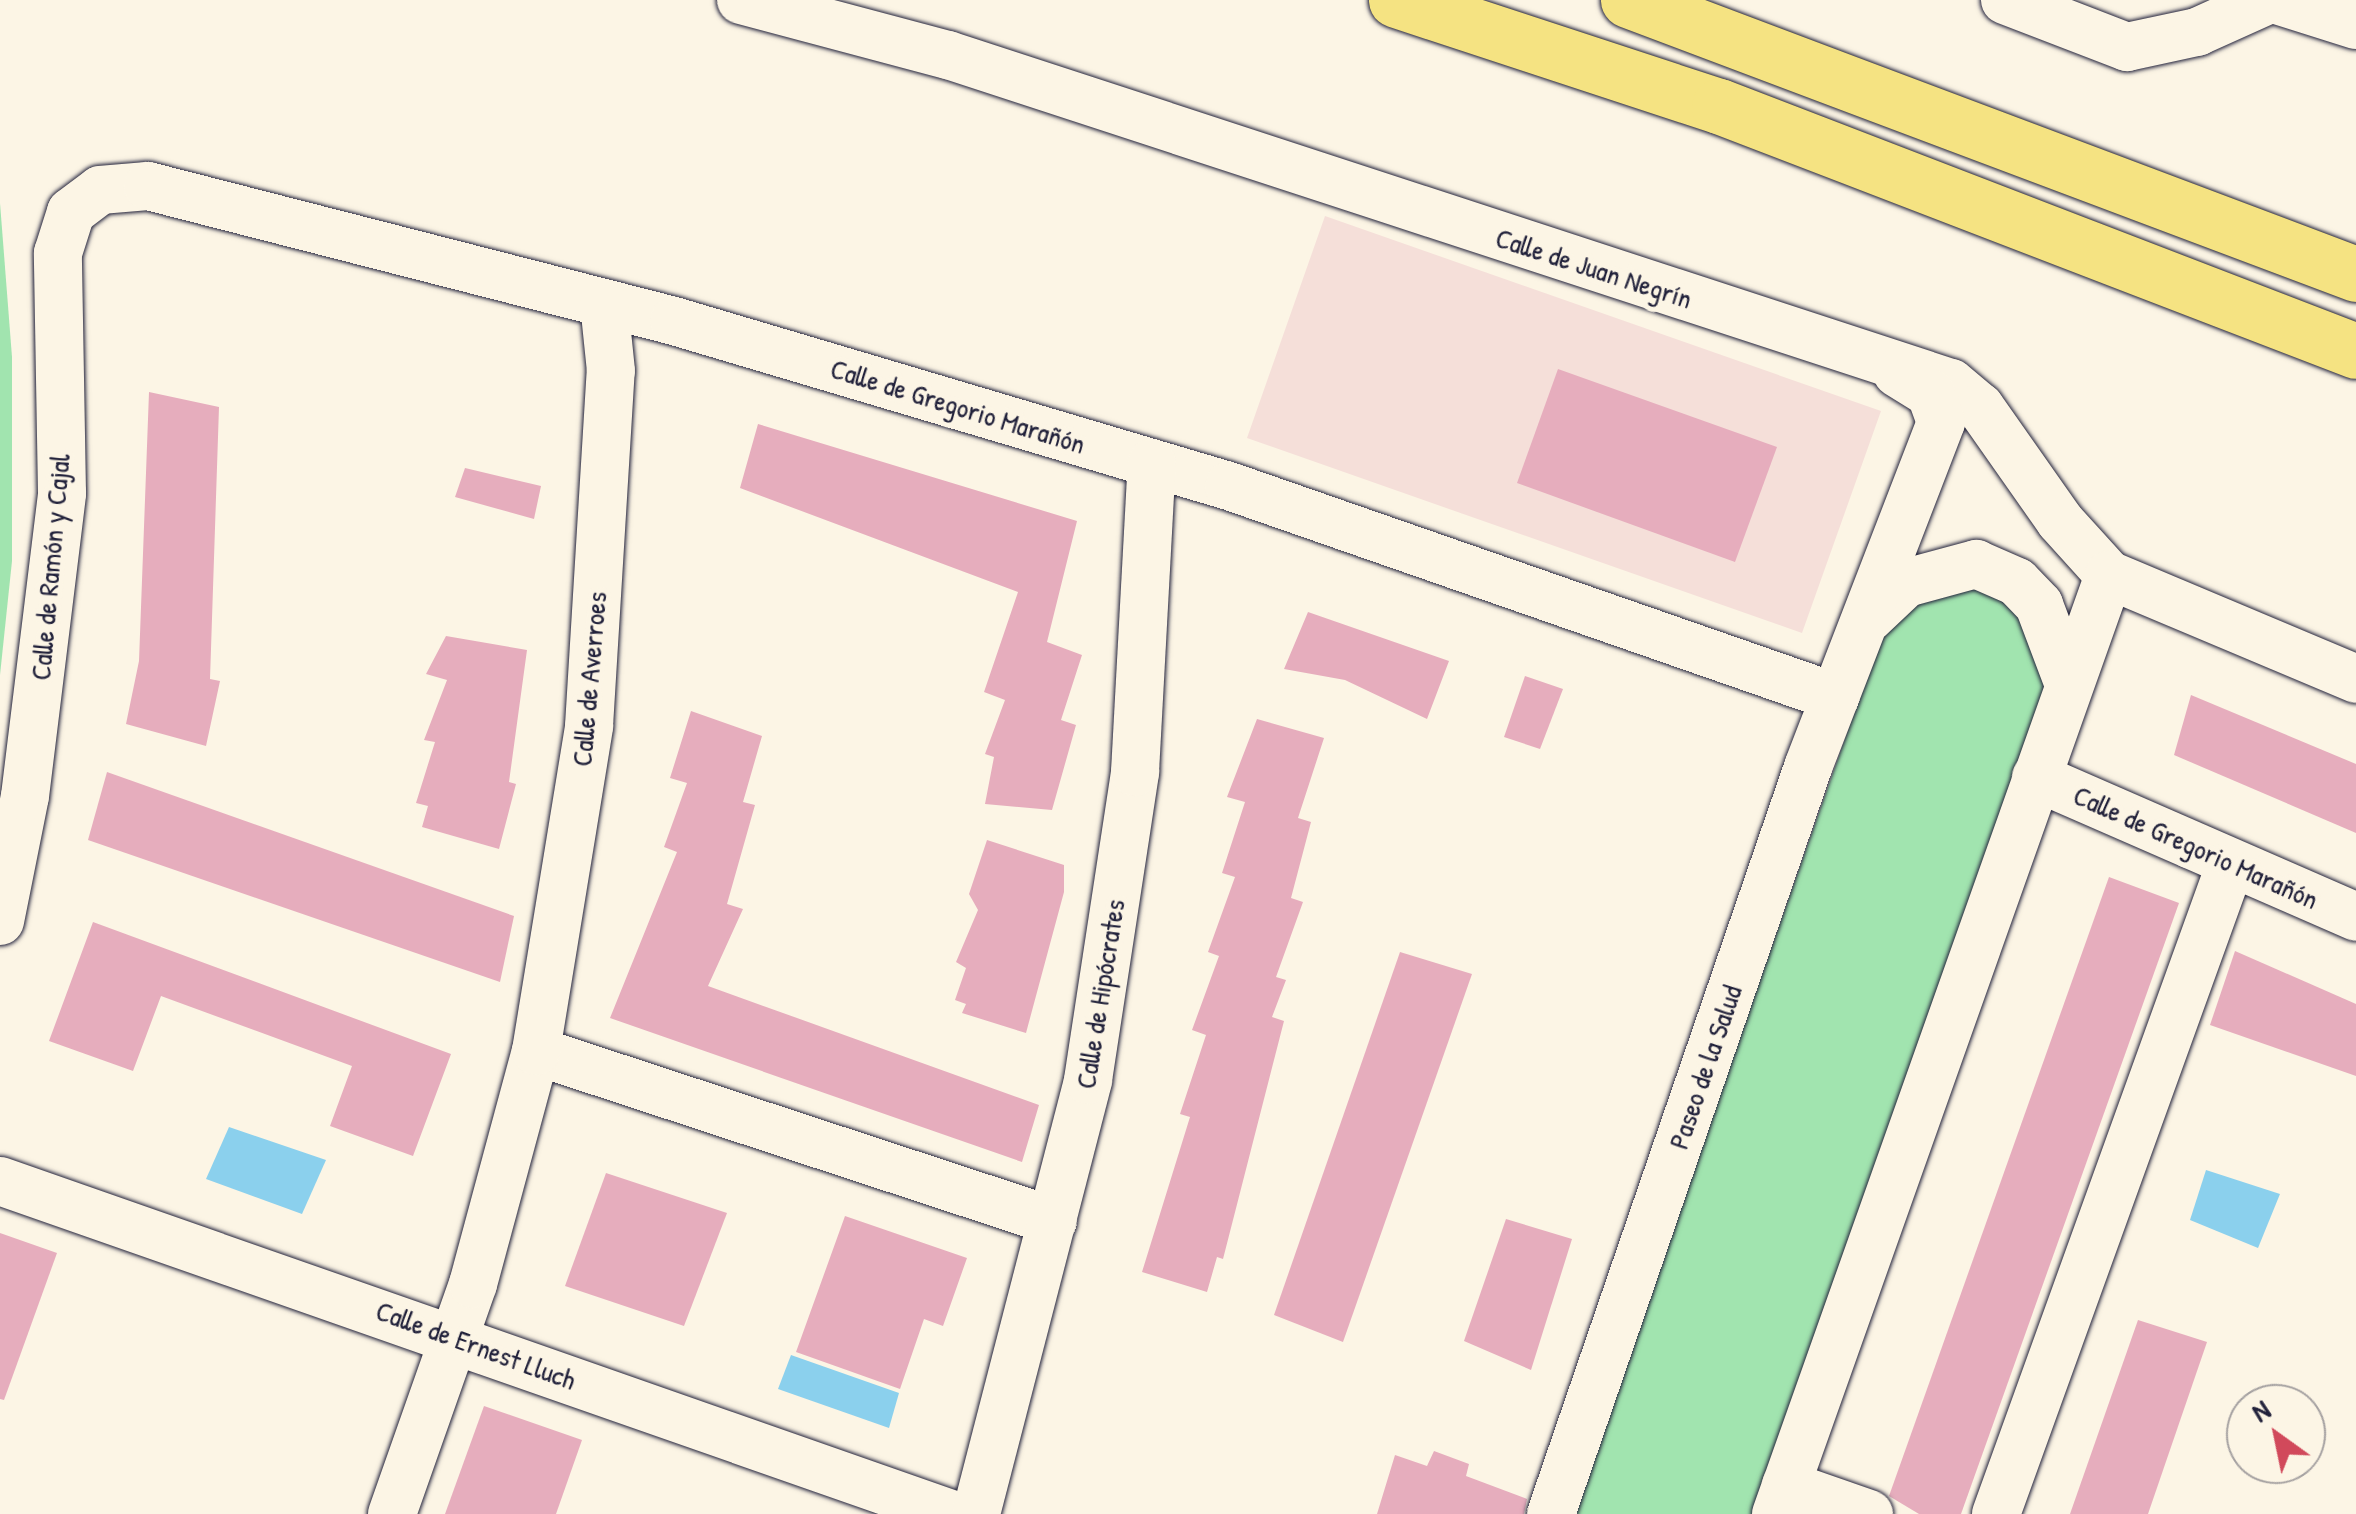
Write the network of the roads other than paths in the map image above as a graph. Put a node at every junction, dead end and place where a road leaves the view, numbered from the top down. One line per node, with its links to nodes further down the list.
1 (741, 0): 14 (street, Calle de Juan Negrín)
2 (1396, 0): 13 (highway)
3 (1628, 0): 11 (highway)
4 (2005, 0): 9 (street)
5 (2184, 0): 9 (street)
6 (2268, 0): 9 (street)
7 (2276, 0): 8 (street)
8 (2356, 26)
9 (2127, 47)
10 (72, 212): 12 (street, Calle de Gregorio Marañón); 26 (street, Calle de Ramón y Cajal)
11 (2356, 274)
12 (604, 303): 17 (street, Calle de Gregorio Marañón); 27 (street, Calle de Averroes)
13 (2356, 351)
14 (1882, 363): 15 (street, Calle de Juan Negrín); 16 (street, Paseo de la Salud)
15 (2008, 448): 16 (street); 18 (street, Calle de Juan Negrín)
16 (1930, 452): 19 (street, Paseo de la Salud)
17 (1152, 463): 22 (street, Calle de Gregorio Marañón); 29 (street, Calle de Hipócrates)
18 (2109, 575): 20 (street, Calle de Juan Negrín); 21 (street)
19 (1864, 622): 21 (street, Paseo de la Salud); 22 (street, Paseo de la Salud)
20 (2356, 679)
21 (2069, 685): 23 (street)
22 (1835, 697): 35 (street, Paseo de la Salud)
23 (2036, 778): 24 (street, Calle de Gregorio Marañón); 31 (street)
24 (2231, 862): 25 (street, Calle de Gregorio Marañón); 37 (street)
25 (2356, 917)
26 (0, 921)
27 (536, 1051): 29 (street); 30 (street, Calle de Averroes)
28 (0, 1180): 30 (street, Calle de Ernest Lluch)
29 (1053, 1220): 34 (street, Calle de Hipócrates)
30 (451, 1336): 32 (street, Calle de Averroes); 33 (street, Calle de Ernest Lluch)
31 (1781, 1500): 36 (street)
32 (392, 1514)
33 (951, 1514)
34 (976, 1514)
35 (1551, 1514)
36 (1869, 1514)
37 (1996, 1514)

